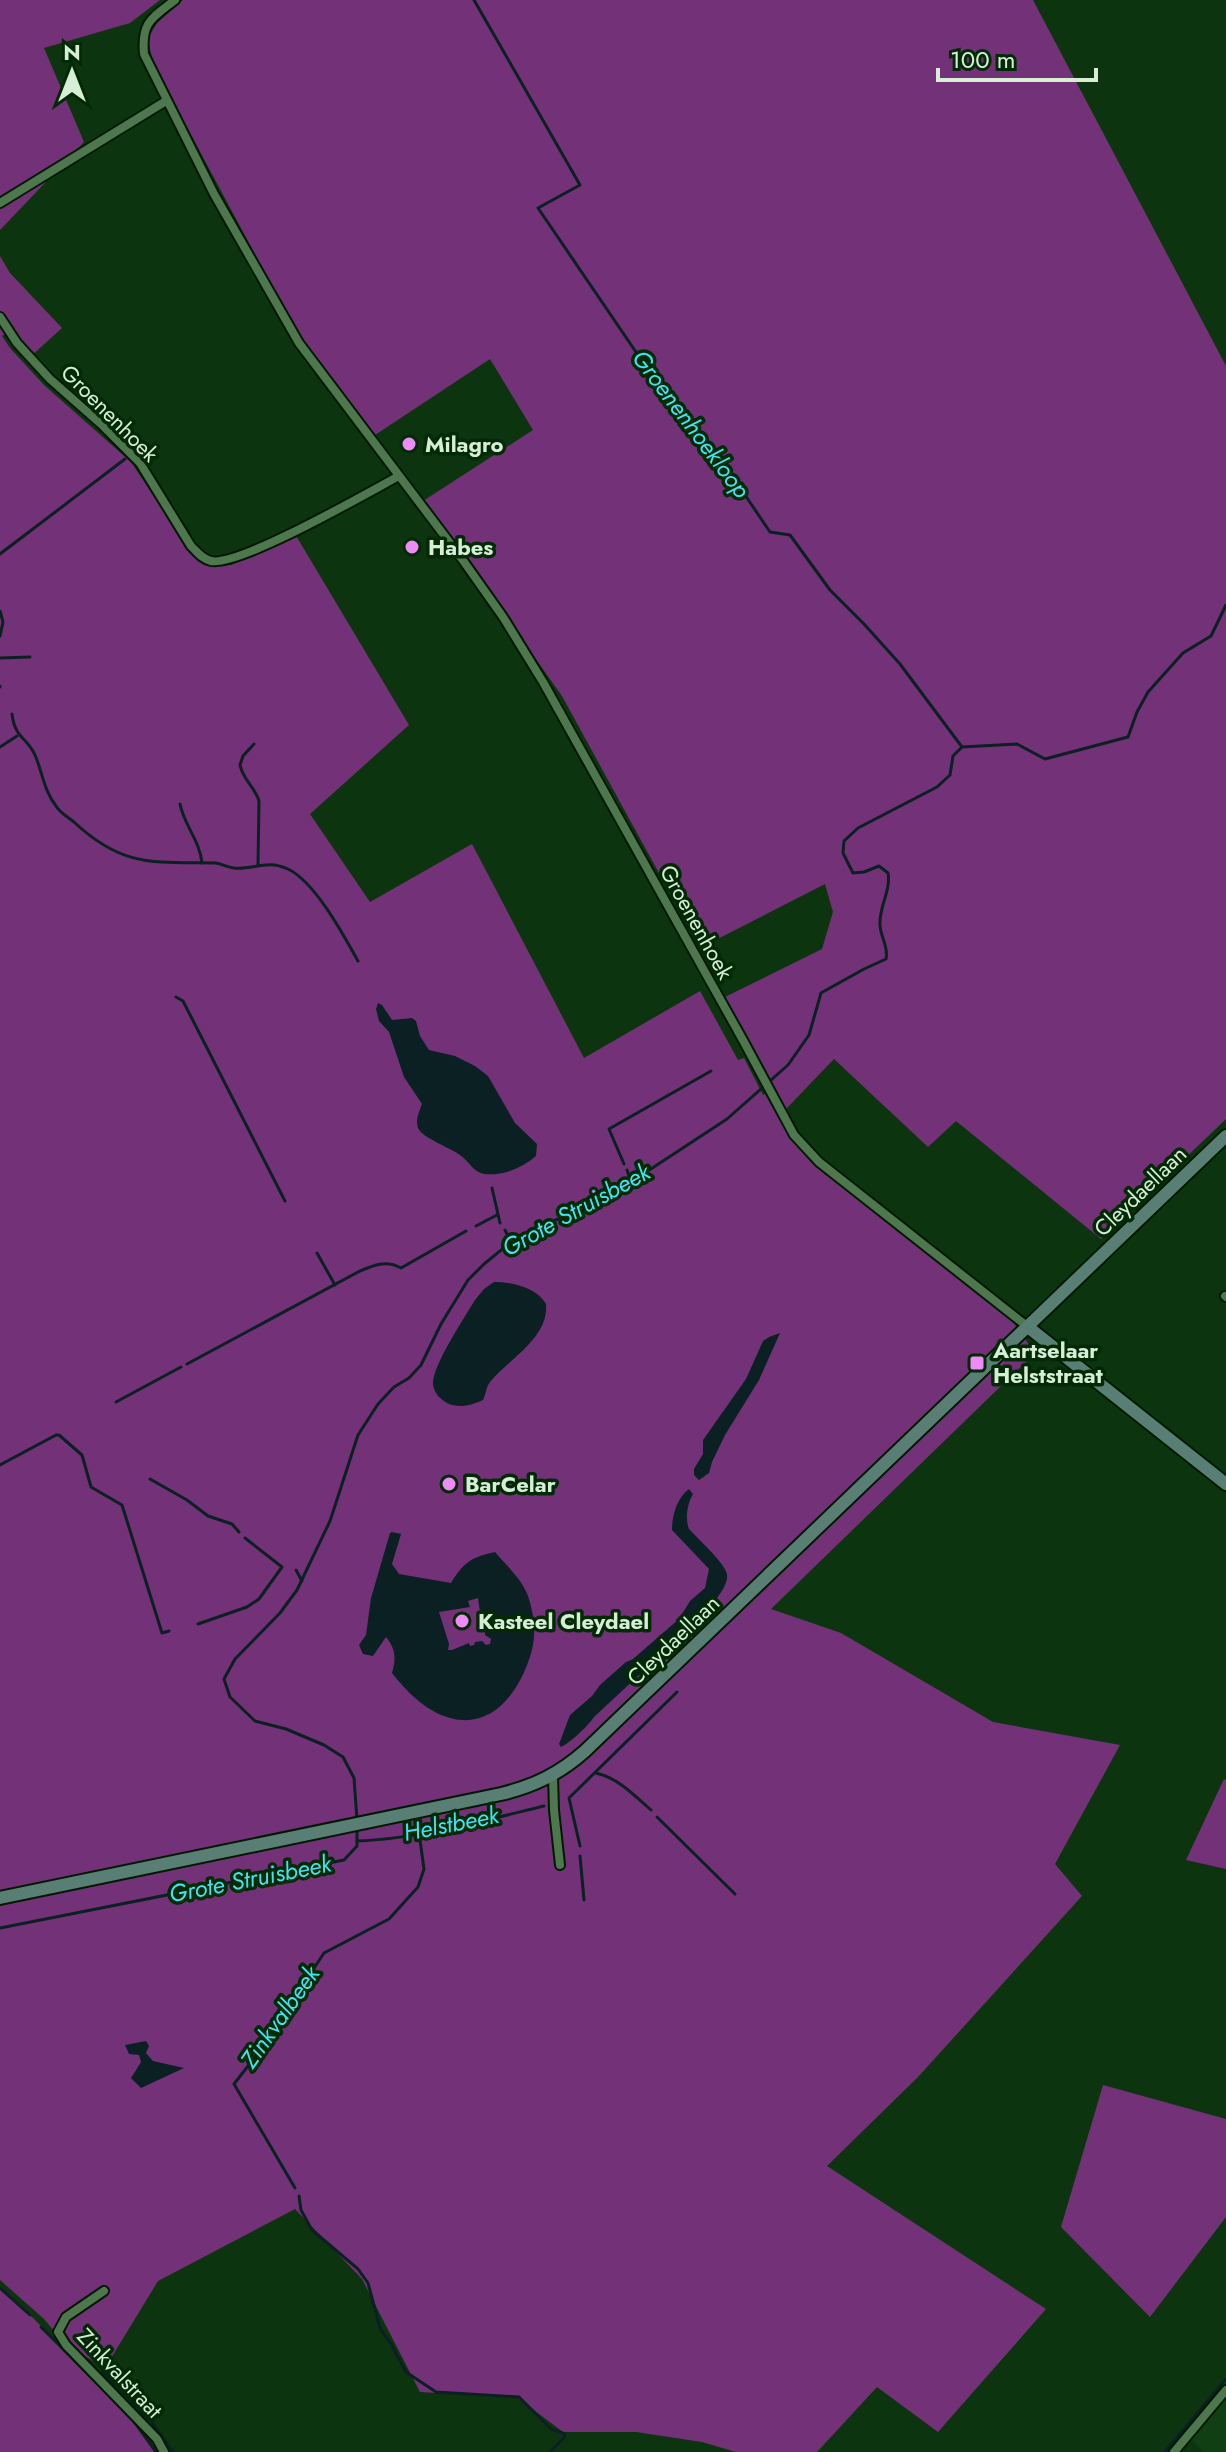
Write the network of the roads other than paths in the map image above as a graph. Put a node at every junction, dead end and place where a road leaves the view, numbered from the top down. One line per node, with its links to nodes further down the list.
1 (175, 0): 2 (street, Groenenhoek)
2 (166, 101): 3 (street); 5 (street, Groenenhoek)
3 (0, 203)
4 (0, 317): 5 (street, Groenenhoek)
5 (399, 476): 7 (street, Groenenhoek)
6 (1226, 1136): 7 (street, Cleydaellaan)
7 (1028, 1327): 8 (street); 9 (street, Cleydaellaan)
8 (1226, 1484)
9 (553, 1776): 10 (street); 11 (street, Cleydaellaan)
10 (560, 1865)
11 (0, 1898)
12 (104, 2291): 14 (street, Zinkvalstraat)
13 (1226, 2390): 15 (street)
14 (164, 2452)
15 (1174, 2452)

